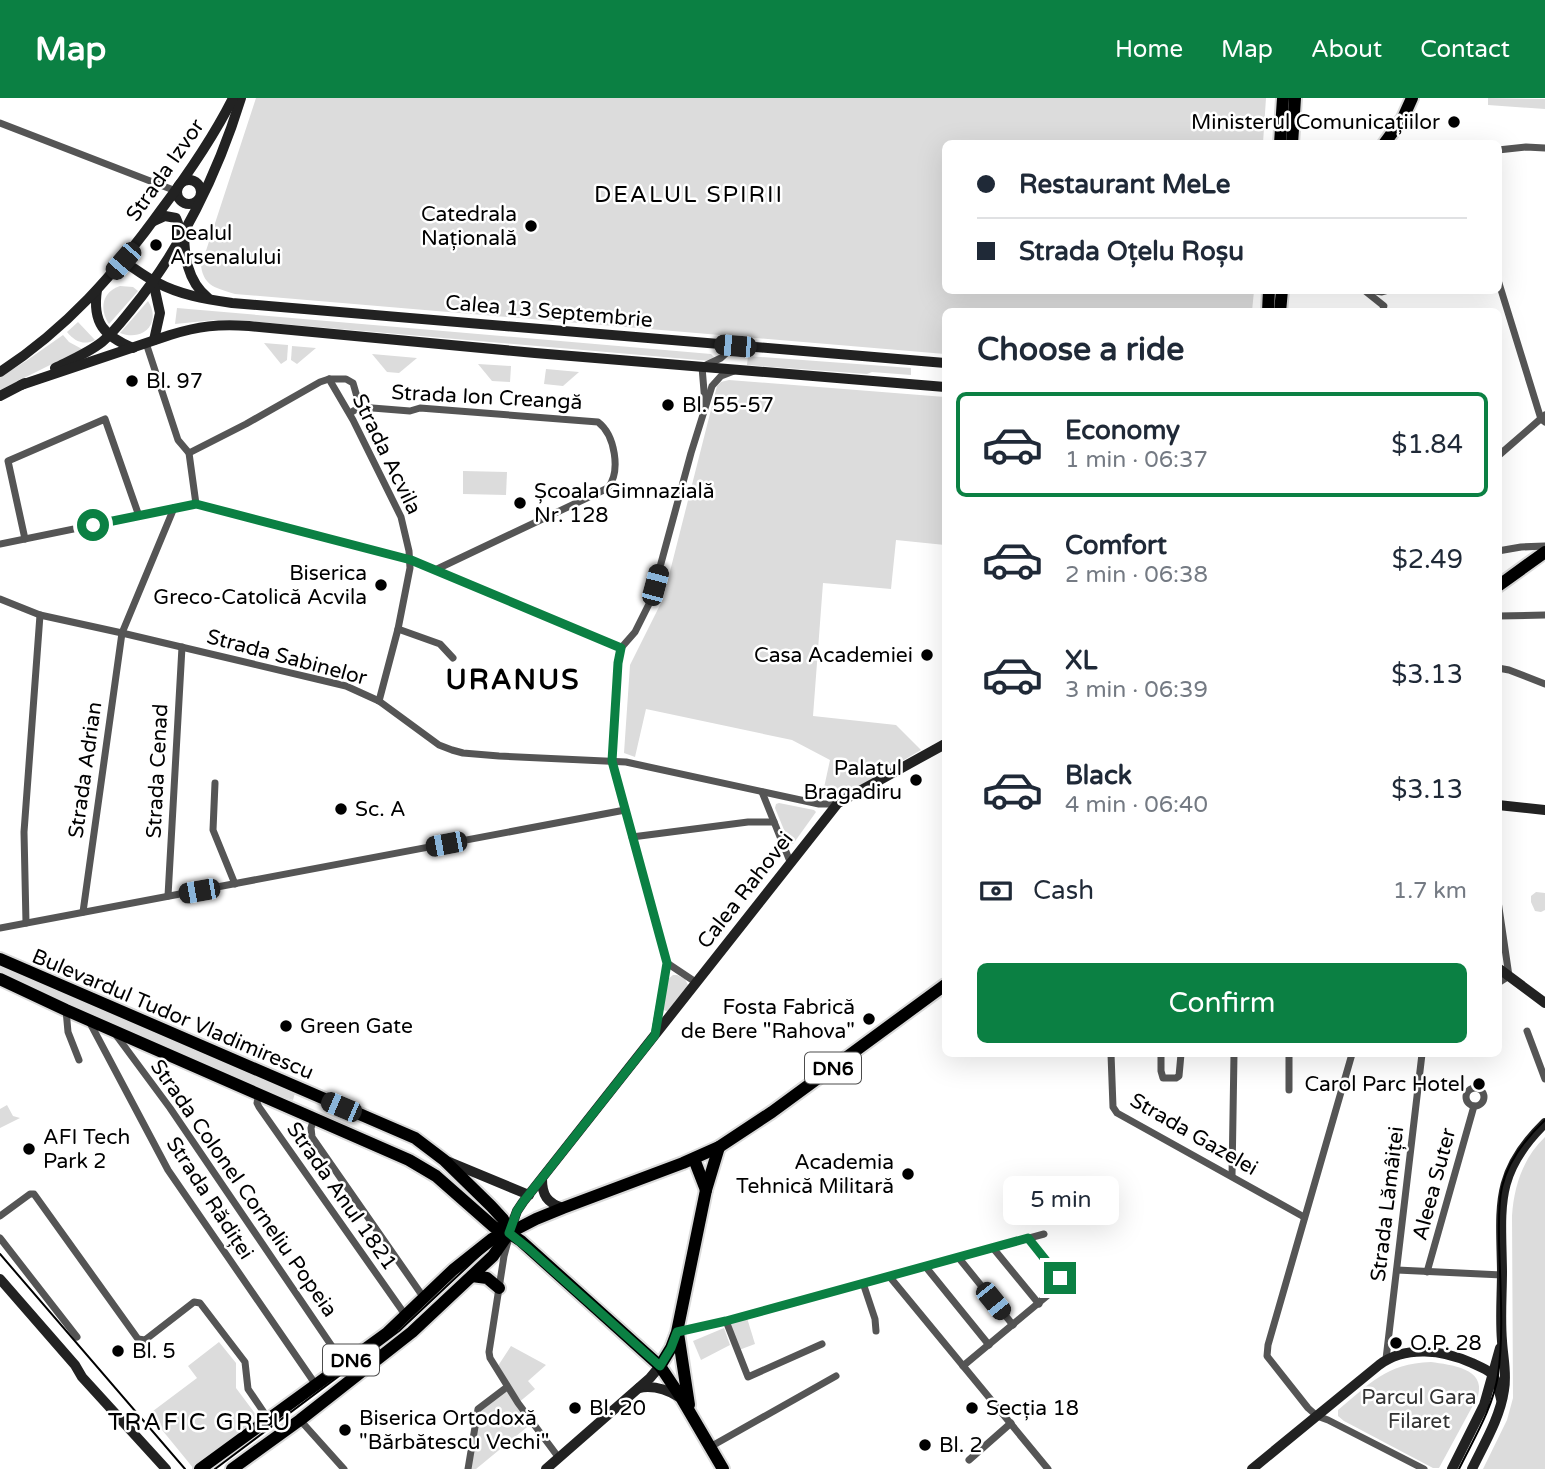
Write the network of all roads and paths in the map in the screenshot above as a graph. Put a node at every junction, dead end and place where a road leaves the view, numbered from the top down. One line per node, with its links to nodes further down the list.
1 (233, 98): 12 (main road, Strada Izvor)
2 (241, 98): 13 (main road, Strada Izvor)
3 (1283, 98): 7 (main road)
4 (1295, 98): 8 (main road)
5 (1412, 98): 9 (main road)
6 (0, 123): 12 (street)
7 (1280, 140)
8 (1292, 140)
9 (1387, 140)
10 (1545, 148): 11 (street)
11 (1502, 149)
12 (178, 188): 13 (main road); 13 (main road); 14 (main road, Strada Izvor)
13 (200, 199): 15 (main road, Strada Izvor)
14 (153, 221): 15 (main road); 16 (main road, Strada Izvor)
15 (181, 234): 17 (main road, Strada Izvor); 21 (main road)
16 (123, 261): 17 (main road, Calea 13 Septembrie); 18 (main road)
17 (153, 281): 21 (main road, Calea 13 Septembrie); 23 (main road); 24 (main road)
18 (97, 290): 23 (main road); 31 (main road)
19 (1502, 292): 40 (street)
20 (1370, 294): 22 (street)
21 (210, 299): 25 (main road, Calea 13 Septembrie)
22 (1382, 308)
23 (109, 335): 26 (main road); 34 (main road)
24 (150, 342): 26 (main road, Calea 13 Septembrie); 29 (main road, Calea 13 Septembrie); 41 (street)
25 (735, 346): 27 (main road, Calea 13 Septembrie); 29 (street)
26 (133, 348): 34 (main road)
27 (915, 361): 28 (main road, Calea 13 Septembrie); 33 (main road)
28 (942, 363)
29 (702, 367): 30 (main road, Calea 13 Septembrie); 38 (street)
30 (738, 370): 33 (main road, Calea 13 Septembrie); 38 (street)
31 (0, 372)
32 (329, 379): 37 (street, Strada Ion Creangă); 39 (street, Strada Acvila); 41 (street)
33 (914, 384): 35 (main road, Calea 13 Septembrie)
34 (21, 385): 36 (main road)
35 (942, 387)
36 (0, 396)
37 (360, 407): 39 (street, Strada Ion Creangă); 51 (street, Strada Ion Creangă)
38 (705, 407): 60 (street)
39 (350, 413): 50 (street, Strada Acvila)
40 (1544, 419): 42 (street)
41 (189, 453): 43 (street)
42 (1502, 453)
43 (196, 504): 44 (street); 50 (street)
44 (174, 508): 45 (street); 58 (street, Strada Adrian)
45 (139, 516): 46 (street); 46 (street)
46 (25, 539): 47 (street)
47 (0, 544)
48 (1502, 550): 49 (street)
49 (1544, 552): 52 (main road)
50 (411, 560): 51 (street); 57 (street, Strada Acvila)
51 (435, 570): 60 (street)
52 (1502, 583)
53 (0, 598): 54 (street, Strada Sabinelor)
54 (40, 615): 58 (street, Strada Sabinelor); 79 (street)
55 (1545, 615): 56 (street)
56 (1502, 616)
57 (398, 629): 61 (street); 64 (street, Strada Acvila)
58 (122, 633): 59 (street, Strada Sabinelor); 78 (street, Strada Adrian)
59 (182, 647): 64 (street, Strada Sabinelor); 77 (street, Strada Cenad)
60 (621, 648): 66 (street)
61 (453, 658)
62 (1502, 669): 63 (street)
63 (1545, 684)
64 (379, 701): 66 (street, Strada Sabinelor)
65 (942, 746): 69 (main road, Calea Rahovei)
66 (612, 761): 68 (street, Strada Sabinelor); 71 (street)
67 (215, 783): 76 (street)
68 (762, 792): 69 (street, Strada Sabinelor); 73 (street)
69 (838, 803): 75 (main road, Calea Rahovei)
70 (1502, 805): 72 (main road)
71 (625, 810): 74 (street); 76 (street)
72 (1545, 810)
73 (774, 822): 74 (street); 75 (street)
74 (632, 837): 83 (street)
75 (791, 864): 88 (main road, Calea Rahovei)
76 (235, 884): 77 (street)
77 (168, 896): 78 (street)
78 (83, 912): 79 (street)
79 (26, 923): 80 (street)
80 (1, 928)
81 (1502, 928): 85 (street)
82 (1, 959): 109 (main road, Bulevardul Tudor Vladimirescu)
83 (667, 963): 88 (street); 95 (street)
84 (1502, 971): 85 (main road)
85 (1509, 976): 87 (street); 90 (main road)
86 (0, 979): 91 (main road, Bulevardul Tudor Vladimirescu)
87 (1502, 980)
88 (696, 983): 95 (main road, Calea Rahovei)
89 (942, 987): 115 (main road, DN6)
90 (1545, 1003)
91 (66, 1010): 92 (main road, Bulevardul Tudor Vladimirescu); 106 (street)
92 (89, 1021): 93 (main road, Bulevardul Tudor Vladimirescu); 96 (street, Strada Rădiței)
93 (111, 1030): 96 (street); 97 (main road, Bulevardul Tudor Vladimirescu); 98 (street, Strada Colonel Corneliu Popeia)
94 (1527, 1031): 107 (street)
95 (655, 1035): 119 (main road, Calea Rahovei)
96 (98, 1038): 158 (street, Strada Rădiței)
97 (138, 1042): 98 (street); 110 (main road, Bulevardul Tudor Vladimirescu)
98 (130, 1053): 153 (street, Strada Colonel Corneliu Popeia)
99 (1111, 1057): 118 (street, Strada Gazelei)
100 (1161, 1057): 101 (street)
101 (1181, 1057)
102 (1234, 1057): 118 (street)
103 (1289, 1057): 108 (street)
104 (1351, 1057): 124 (street)
105 (1422, 1057): 132 (street, Strada Lămâiței)
106 (79, 1060)
107 (1545, 1079)
108 (1289, 1090)
109 (302, 1091): 112 (main road); 117 (main road, Bulevardul Tudor Vladimirescu)
110 (259, 1094): 112 (main road, Bulevardul Tudor Vladimirescu); 142 (street, Strada Anul 1821)
111 (1474, 1106): 133 (street, Aleea Suter)
112 (294, 1109): 113 (main road, Bulevardul Tudor Vladimirescu)
113 (314, 1118): 125 (main road, Bulevardul Tudor Vladimirescu); 140 (street)
114 (1545, 1123): 134 (main road)
115 (719, 1147): 116 (main road, DN6); 120 (main road)
116 (694, 1158): 120 (main road); 122 (main road, DN6)
117 (444, 1160): 121 (main road); 125 (main road, Bulevardul Tudor Vladimirescu)
118 (1232, 1176): 124 (street, Strada Gazelei)
119 (542, 1179): 121 (main road, Calea Rahovei); 122 (main road)
120 (706, 1190): 146 (main road)
121 (529, 1195): 125 (main road, Calea Rahovei)
122 (563, 1208): 125 (main road, DN6)
123 (0, 1216): 165 (street)
124 (1304, 1217): 164 (street)
125 (509, 1233): 135 (main road, Calea Rahovei / DN6); 139 (street); 140 (main road, DN6); 154 (main road)
126 (1044, 1234): 128 (street)
127 (0, 1238): 147 (street)
128 (1028, 1238): 129 (street); 141 (street)
129 (993, 1248): 130 (street); 141 (street)
130 (958, 1258): 131 (street); 144 (street)
131 (925, 1266): 136 (street); 150 (street)
132 (1397, 1270): 133 (street); 151 (street, Strada Lămâiței)
133 (1427, 1272): 134 (street)
134 (1502, 1275): 148 (main road)
135 (472, 1276): 139 (main road); 166 (main road, Calea Rahovei / DN6)
136 (888, 1276): 138 (street); 155 (street)
137 (0, 1279): 152 (main road)
138 (863, 1283): 143 (street); 145 (street)
139 (499, 1288): 159 (street)
140 (424, 1298): 142 (main road, DN6)
141 (1039, 1304): 144 (street)
142 (406, 1316): 153 (main road, DN6)
143 (726, 1321): 146 (street); 149 (street)
144 (1013, 1325): 150 (street)
145 (876, 1331)
146 (677, 1332): 154 (main road); 163 (main road)
147 (78, 1337)
148 (1502, 1342): 157 (main road); 162 (main road)
149 (822, 1343)
150 (989, 1345): 155 (street)
151 (1387, 1359): 157 (main road); 164 (main road)
152 (75, 1364): 171 (main road); 172 (main road)
153 (345, 1365): 158 (main road, DN6)
154 (660, 1366): 160 (main road); 161 (main road)
155 (963, 1366): 167 (street)
156 (836, 1376): 168 (street)
157 (1493, 1376): 162 (main road); 182 (main road)
158 (316, 1385): 165 (main road, DN6)
159 (507, 1387): 169 (street); 176 (street)
160 (639, 1388): 161 (main road); 169 (main road)
161 (682, 1399): 163 (main road)
162 (1502, 1401): 183 (main road)
163 (690, 1412): 168 (main road)
164 (1317, 1416): 180 (main road); 181 (street)
165 (269, 1420): 173 (main road, DN6)
166 (300, 1420): 174 (main road, Calea Rahovei / DN6); 175 (street)
167 (1011, 1423): 170 (street); 179 (street)
168 (710, 1447): 178 (main road)
169 (559, 1458): 177 (main road)
170 (969, 1460)
171 (166, 1469)
172 (173, 1469)
173 (200, 1469)
174 (232, 1469)
175 (344, 1469)
176 (468, 1469)
177 (546, 1469)
178 (723, 1469)
179 (1048, 1469)
180 (1252, 1469)
181 (1424, 1469)
182 (1452, 1469)
183 (1472, 1469)

